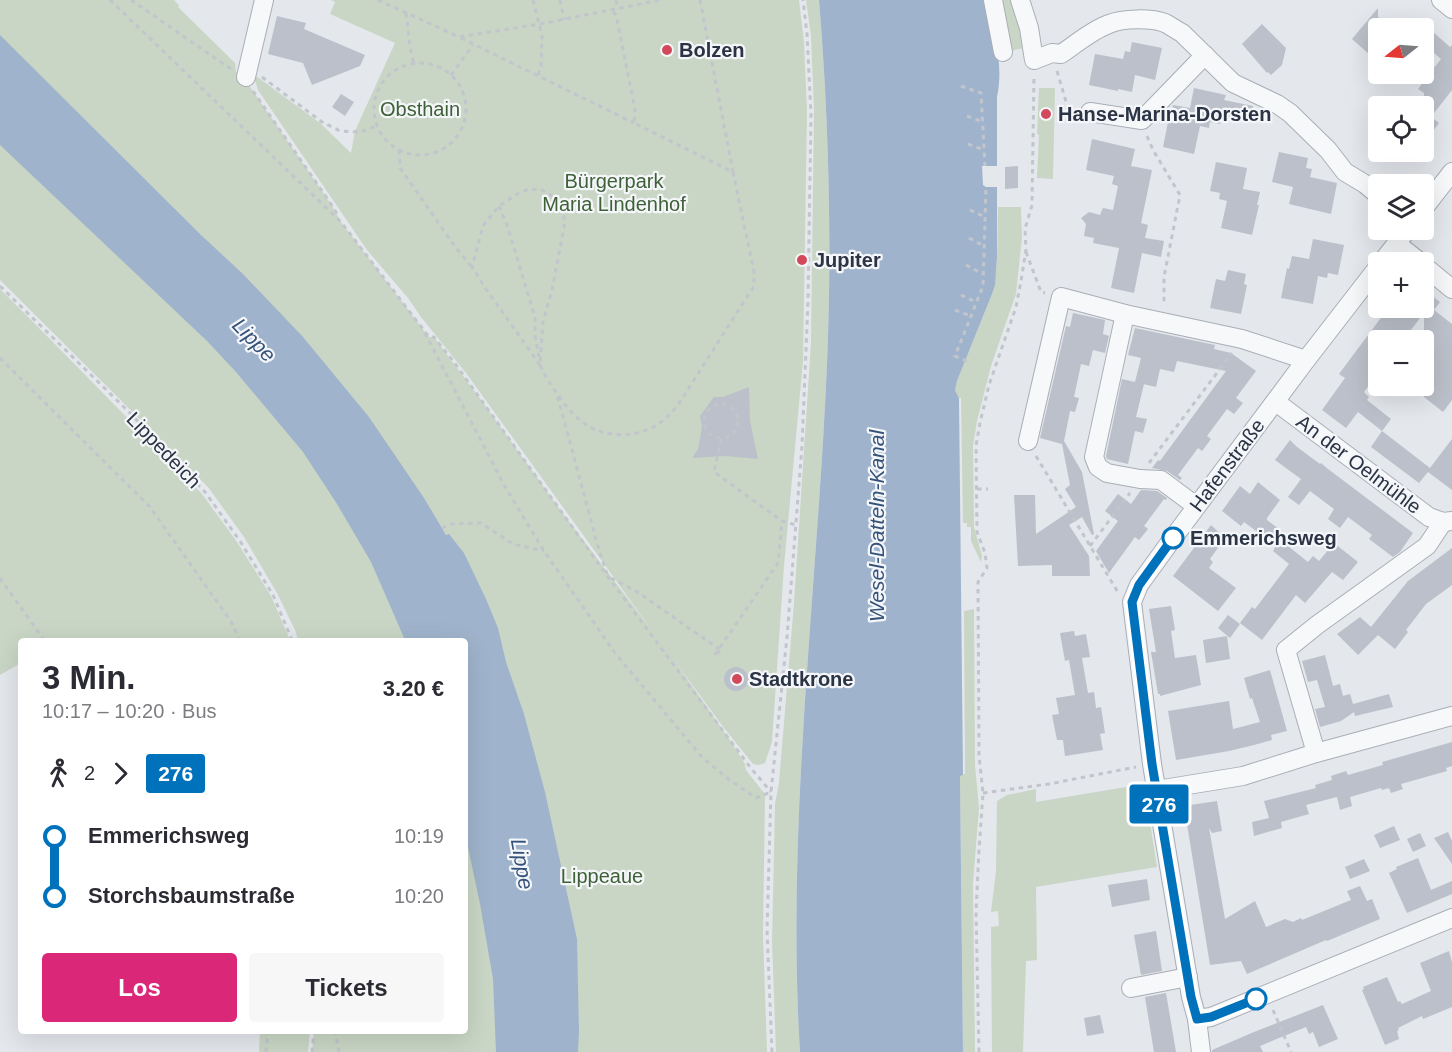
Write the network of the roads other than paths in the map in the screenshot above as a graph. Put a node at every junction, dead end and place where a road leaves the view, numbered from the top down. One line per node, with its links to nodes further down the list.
1 (264, 0): 8 (street)
2 (993, 0): 6 (street)
3 (1020, 0): 7 (street)
4 (1441, 0): 5 (street)
5 (1452, 9)
6 (1003, 52)
7 (1205, 56): 9 (street); 11 (street)
8 (247, 72)
9 (1089, 112)
10 (1452, 172): 12 (street)
11 (1368, 186)
12 (1434, 195)
13 (1400, 240): 14 (street)
14 (1390, 252)
15 (1434, 274): 17 (street)
16 (1368, 280): 19 (street, Hafenstraße)
17 (1452, 289)
18 (1125, 314): 19 (street); 21 (street); 22 (street, Hafenstraße)
19 (1306, 360): 20 (street, Hafenstraße)
20 (1276, 402): 22 (street, Hafenstraße); 23 (street, An der Oelmühle)
21 (1028, 441)
22 (1196, 506): 26 (street, Hafenstraße)
23 (1448, 522): 25 (street, An der Oelmühle)
24 (1452, 716): 25 (street)
25 (1317, 753): 26 (street)
26 (1157, 790): 28 (street)
27 (1452, 918): 30 (street)
28 (1188, 977): 29 (street); 30 (street)
29 (1131, 988)
30 (1197, 1019): 31 (street)
31 (1201, 1052)

